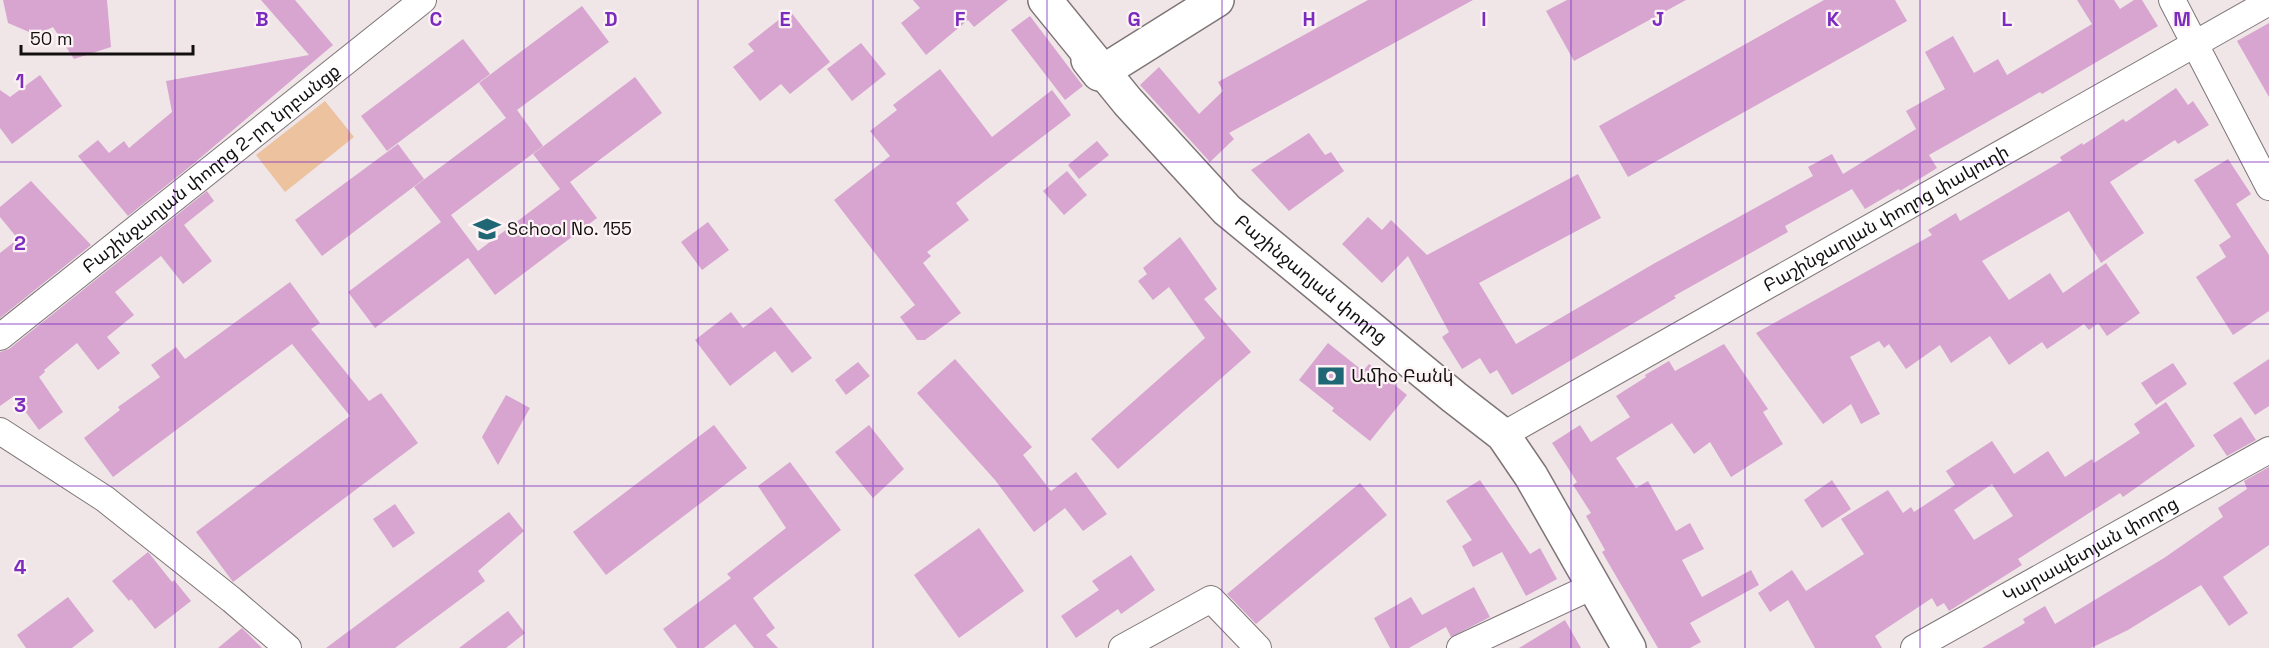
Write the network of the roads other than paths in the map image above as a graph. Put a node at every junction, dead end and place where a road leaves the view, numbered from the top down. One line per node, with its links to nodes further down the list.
1 (423, 0): 11 (street, Բաշինջաղյան փողոց 2-րդ նրբանցք)
2 (1036, 0): 9 (main road, Բաշինջաղյան փողոց)
3 (1045, 0): 9 (main road, Բաշինջաղյան փողոց)
4 (1208, 0): 9 (main road)
5 (1217, 0): 9 (main road)
6 (2172, 0): 8 (street)
7 (2269, 2): 8 (street, Բաշինջաղյան փողոց փակուղի)
8 (2194, 44): 10 (street); 13 (street, Բաշինջաղյան փողոց փակուղի)
9 (1099, 70): 13 (main road, Բաշինջաղյան փողոց)
10 (2269, 186)
11 (0, 338)
12 (0, 431): 16 (street)
13 (1503, 435): 15 (main road, Բաշինջաղյան փողոց)
14 (2269, 450): 21 (street, Կարապետյան փողոց)
15 (1593, 586): 19 (street); 20 (main road, Բաշինջաղյան փողոց)
16 (288, 648)
17 (1122, 648): 18 (street)
18 (1258, 648)
19 (1460, 648)
20 (1629, 648)
21 (1914, 648)

